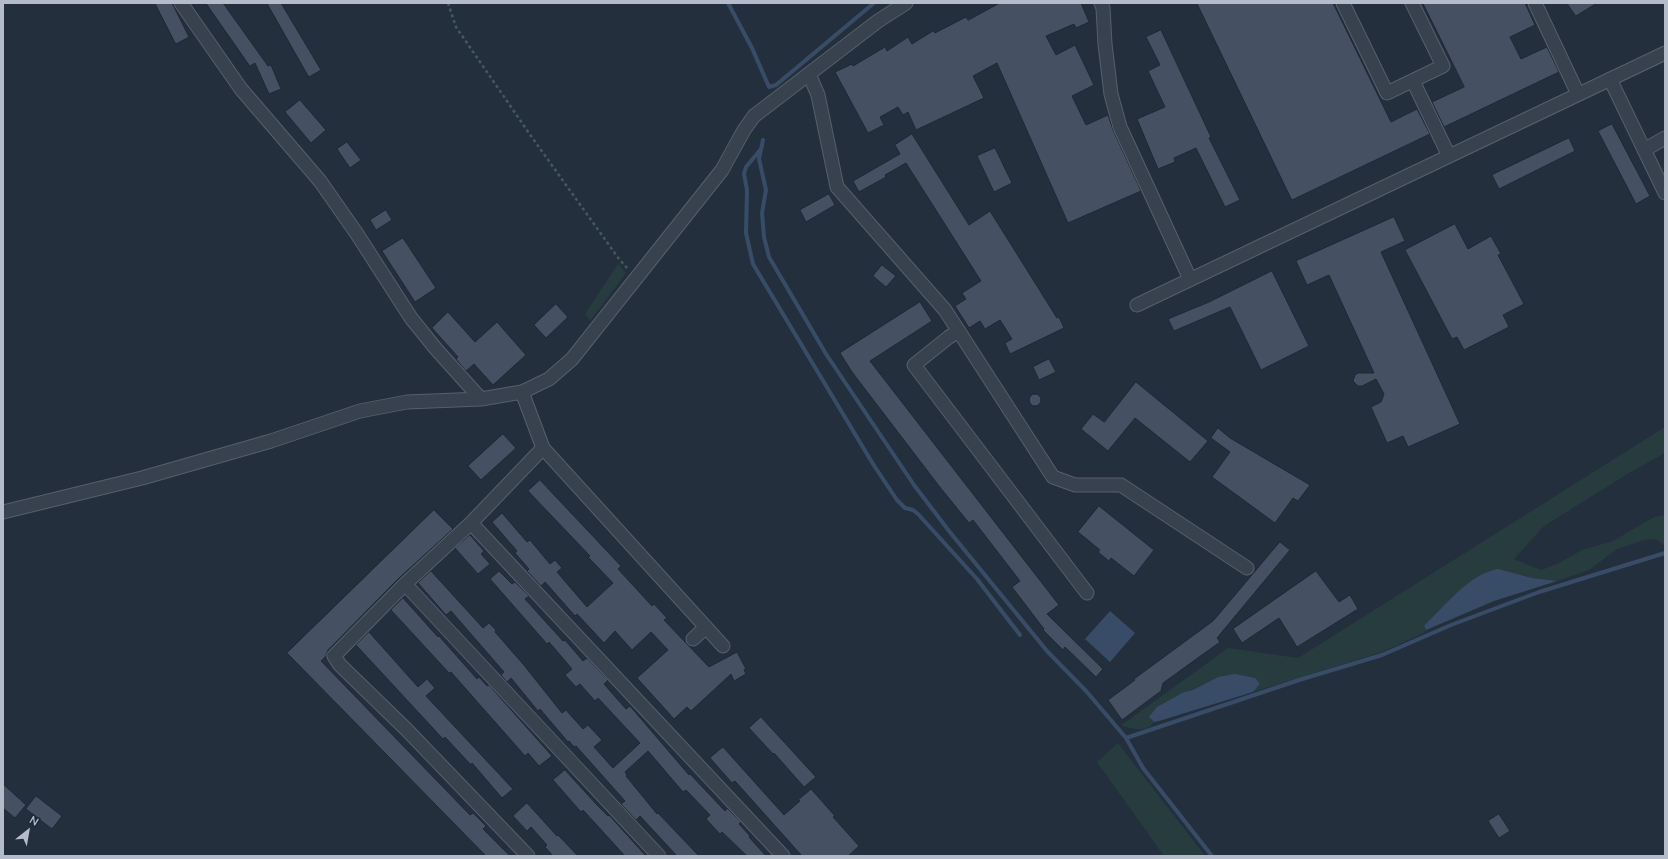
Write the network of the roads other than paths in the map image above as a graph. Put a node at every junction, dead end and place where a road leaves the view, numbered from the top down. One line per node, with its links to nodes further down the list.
1 (181, 3): 20 (street)
2 (906, 3): 8 (street)
3 (1101, 3): 16 (street)
4 (1343, 3): 10 (street)
5 (1412, 3): 10 (street)
6 (1535, 3): 11 (street)
7 (1665, 53): 9 (street)
8 (809, 74): 18 (street); 19 (street)
9 (1610, 79): 11 (street); 13 (street)
10 (1413, 81): 14 (street)
11 (1578, 94): 14 (street)
12 (1665, 138): 13 (street)
13 (1644, 150): 15 (street)
14 (1449, 156): 16 (street)
15 (1665, 193)
16 (1190, 279): 17 (street)
17 (1137, 305)
18 (959, 332): 24 (street); 26 (street)
19 (522, 392): 20 (street); 21 (street)
20 (481, 399): 22 (street)
21 (543, 448): 23 (street); 27 (street)
22 (3, 512)
23 (471, 523): 25 (street); 32 (street)
24 (1247, 568)
25 (405, 584): 30 (street); 31 (street)
26 (1087, 593)
27 (706, 627): 28 (street); 29 (street)
28 (693, 639)
29 (723, 646)
30 (528, 856)
31 (659, 856)
32 (783, 856)

